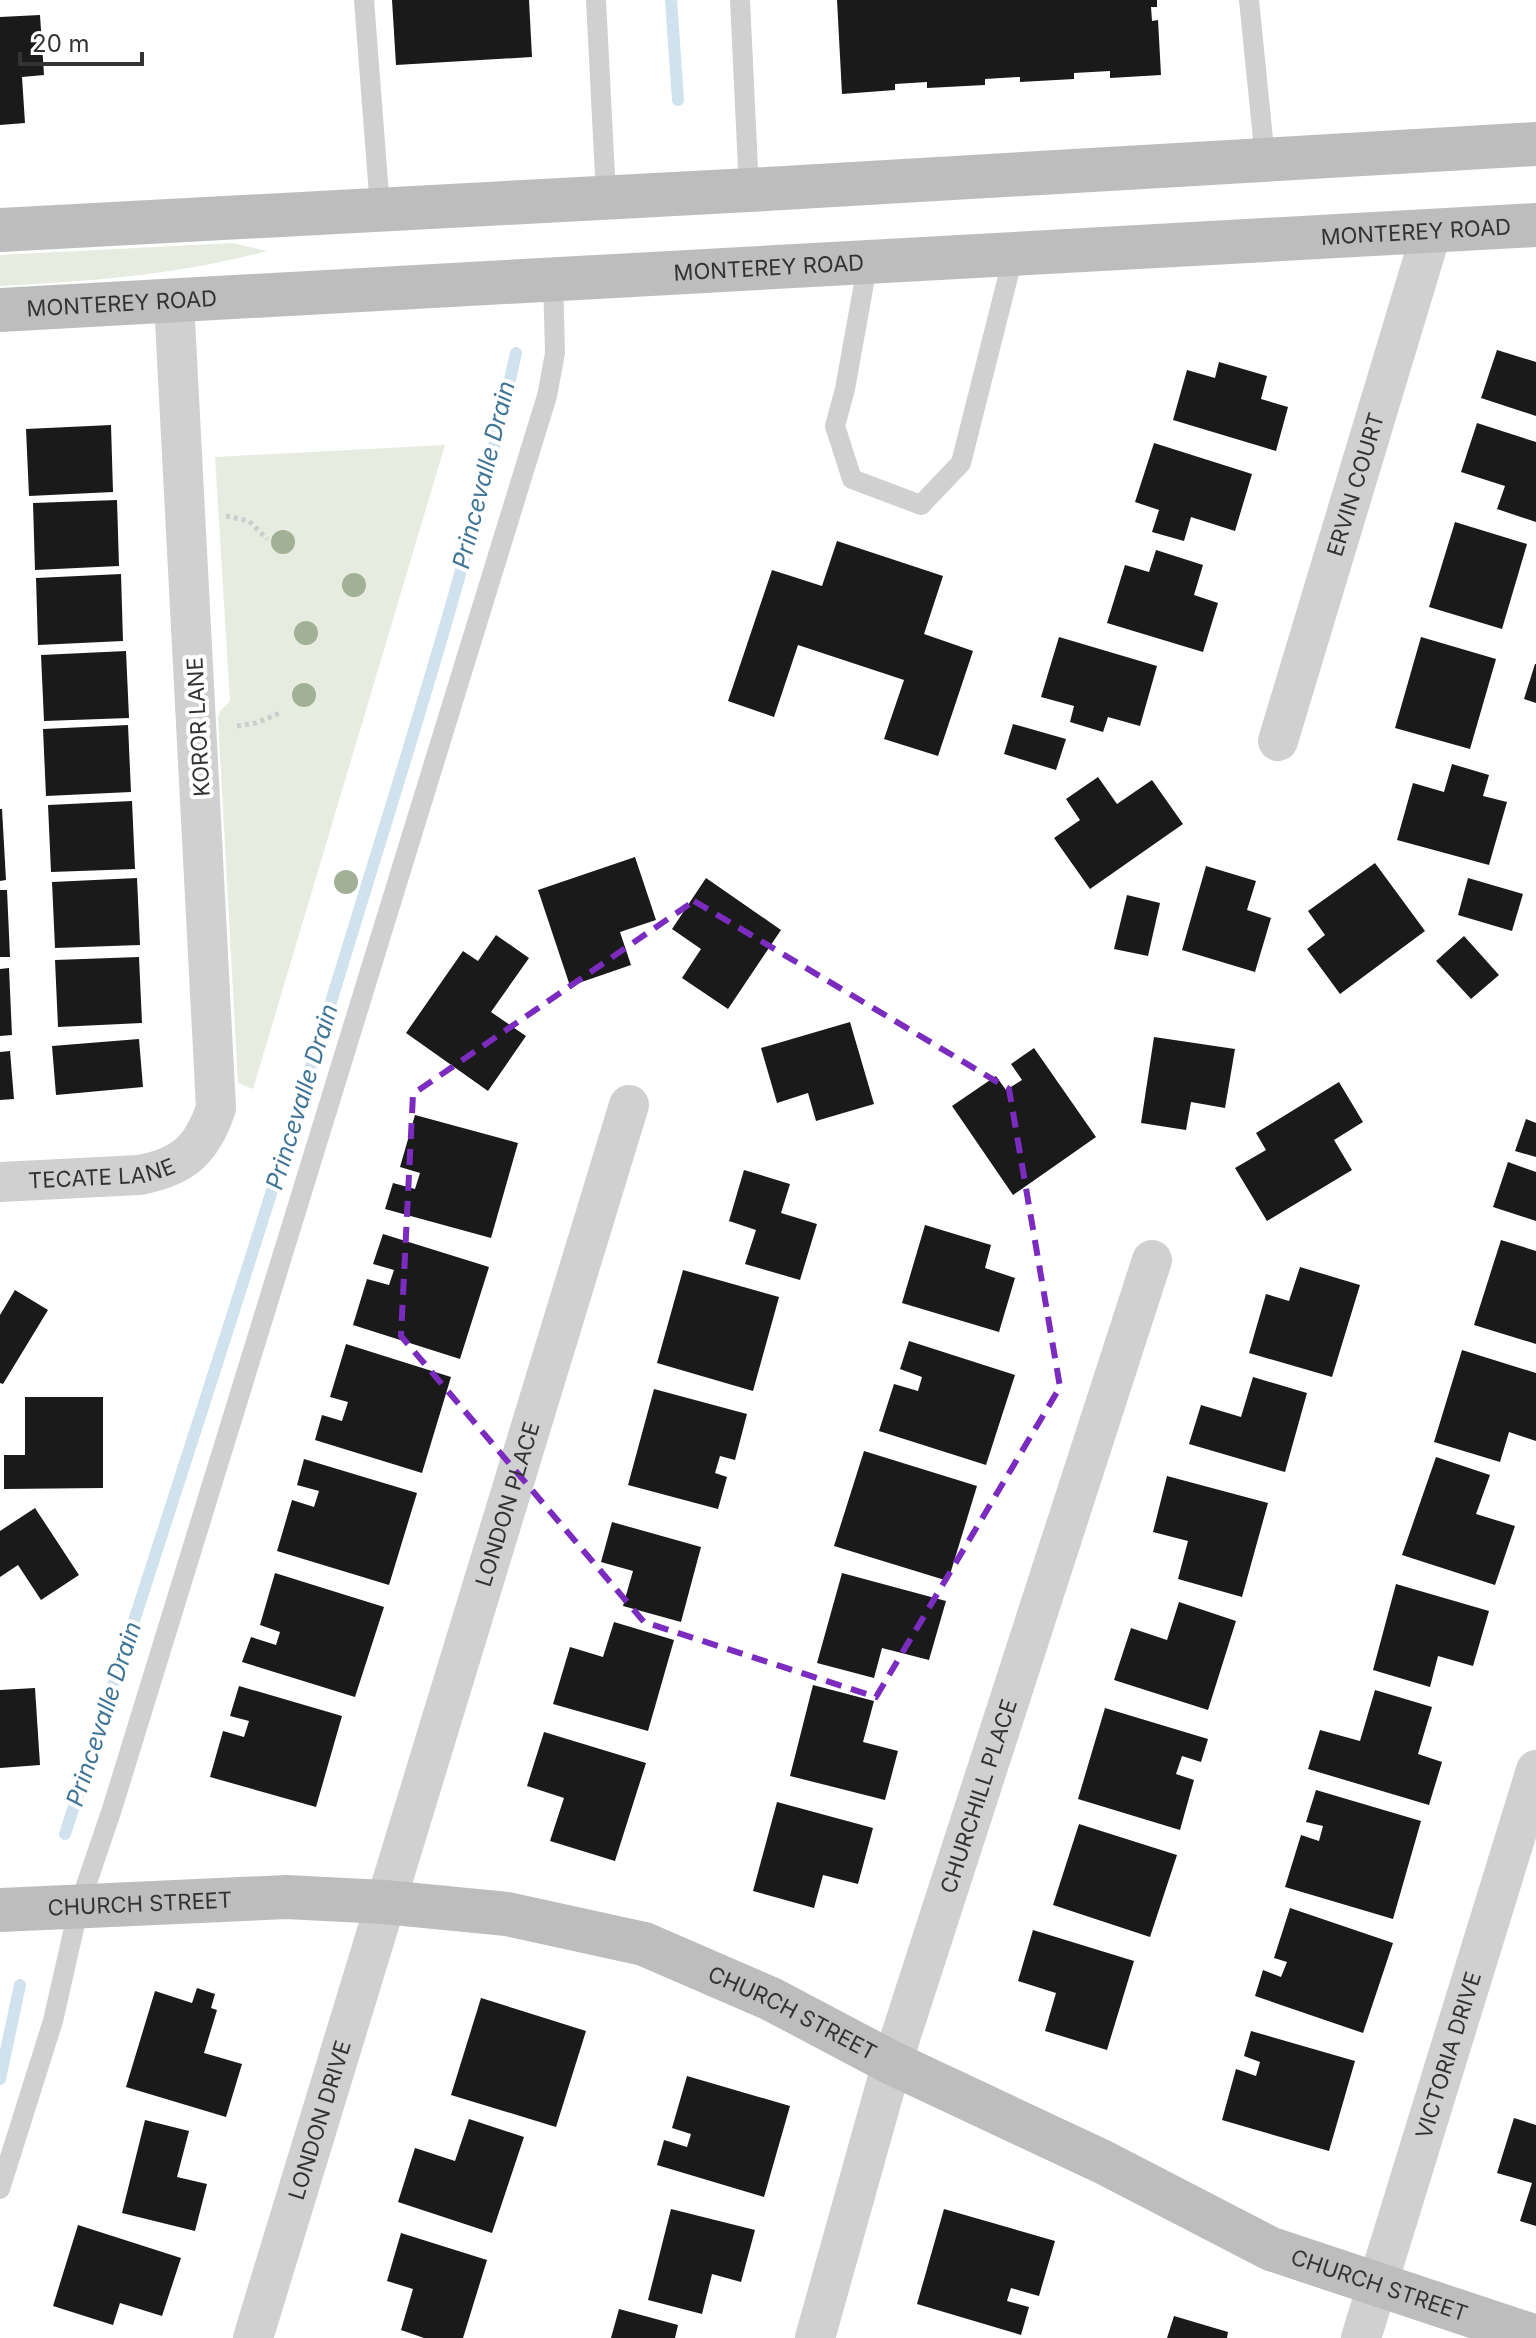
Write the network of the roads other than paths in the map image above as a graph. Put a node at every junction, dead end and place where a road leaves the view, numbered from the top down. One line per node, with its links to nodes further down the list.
1 (364, 0): 9 (lane)
2 (596, 0): 8 (lane)
3 (740, 0): 7 (lane)
4 (1249, 0): 6 (lane)
5 (1536, 144): 6 (main road)
6 (1265, 159): 7 (main road)
7 (749, 190): 8 (main road)
8 (606, 196): 9 (main road)
9 (380, 208): 11 (main road)
10 (1536, 225): 12 (main road, MONTEREY ROAD)
11 (0, 230)
12 (1432, 230): 13 (main road, MONTEREY ROAD); 18 (street, ERVIN COURT)
13 (1014, 253): 14 (main road, MONTEREY ROAD); 14 (lane)
14 (868, 261): 15 (main road, MONTEREY ROAD)
15 (553, 278): 16 (main road, MONTEREY ROAD); 25 (lane)
16 (174, 301): 17 (main road, MONTEREY ROAD); 20 (street, KOROR LANE)
17 (0, 310)
18 (1278, 741)
19 (629, 1105): 24 (street, LONDON PLACE)
20 (197, 1148): 21 (street, TECATE LANE)
21 (0, 1182)
22 (1152, 1260): 27 (street, CHURCHILL PLACE)
23 (1534, 1781): 29 (street, VICTORIA DRIVE)
24 (384, 1902): 25 (main road, CHURCH STREET); 27 (main road, CHURCH STREET); 31 (street, LONDON DRIVE)
25 (79, 1906): 26 (main road, CHURCH STREET); 28 (lane)
26 (0, 1910)
27 (892, 2063): 29 (main road, CHURCH STREET); 32 (street, CHURCHILL PLACE)
28 (0, 2189)
29 (1377, 2284): 30 (main road, CHURCH STREET); 33 (street, VICTORIA DRIVE)
30 (1536, 2337)
31 (253, 2338)
32 (815, 2338)
33 (1361, 2338)

